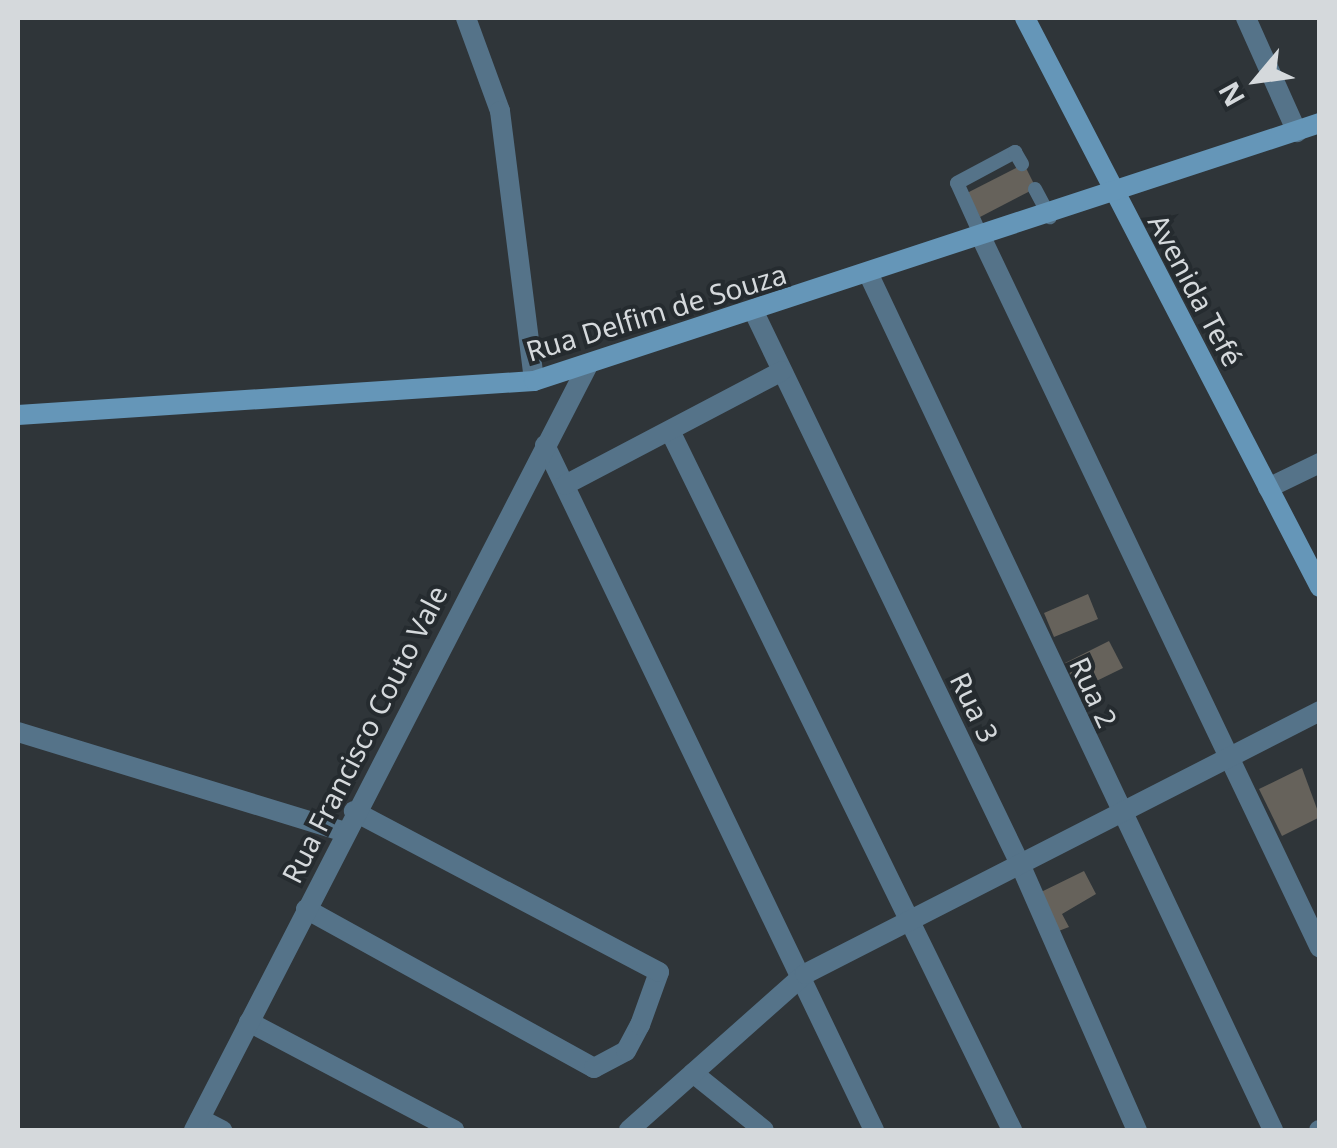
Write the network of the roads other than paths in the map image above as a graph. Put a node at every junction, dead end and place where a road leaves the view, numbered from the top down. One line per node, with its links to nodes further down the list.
1 (466, 18): 15 (street)
2 (1025, 18): 8 (street, Avenida Tefé)
3 (1246, 18): 5 (street)
4 (1320, 123): 5 (street, Rua Delfim de Souza)
5 (1297, 132): 8 (street, Rua Delfim de Souza)
6 (1022, 164): 10 (lane)
7 (1034, 189): 9 (lane)
8 (1116, 196): 9 (street, Rua Delfim de Souza); 21 (street, Avenida Tefé)
9 (1050, 218): 10 (street, Rua Delfim de Souza)
10 (982, 239): 11 (street, Rua Delfim de Souza); 25 (street)
11 (869, 276): 12 (street, Rua Delfim de Souza); 27 (street, Rua 2)
12 (754, 312): 13 (street, Rua Delfim de Souza); 14 (street, Rua 3)
13 (588, 366): 15 (street, Rua Delfim de Souza); 18 (street, Rua Francisco Couto Vale)
14 (782, 371): 17 (street); 29 (street, Rua 3)
15 (534, 381): 16 (street, Rua Delfim de Souza)
16 (18, 416)
17 (672, 435): 20 (street); 31 (street)
18 (544, 445): 20 (street); 26 (street, Rua Francisco Couto Vale)
19 (1320, 463): 21 (street)
20 (565, 485): 33 (street)
21 (1268, 488): 22 (street, Avenida Tefé)
22 (1320, 587)
23 (1320, 711): 25 (street)
24 (18, 732): 28 (street)
25 (1228, 758): 27 (street); 32 (street)
26 (354, 810): 28 (street, Rua Francisco Couto Vale); 30 (street)
27 (1120, 813): 29 (street); 44 (street, Rua 2)
28 (342, 831): 30 (street, Rua Francisco Couto Vale)
29 (1020, 864): 31 (street); 43 (street, Rua 3)
30 (306, 908): 34 (street, Rua Francisco Couto Vale)
31 (914, 918): 33 (street); 42 (street)
32 (1320, 948)
33 (805, 974): 35 (street); 41 (street)
34 (249, 1022): 36 (street, Rua Francisco Couto Vale); 38 (street)
35 (693, 1073): 39 (street); 40 (street)
36 (197, 1125): 37 (street)
37 (222, 1130)
38 (454, 1130)
39 (629, 1130)
40 (764, 1130)
41 (874, 1130)
42 (1012, 1130)
43 (1137, 1130)
44 (1273, 1130)

